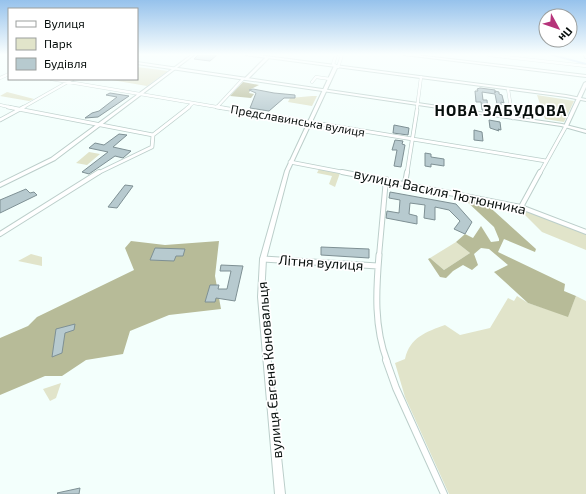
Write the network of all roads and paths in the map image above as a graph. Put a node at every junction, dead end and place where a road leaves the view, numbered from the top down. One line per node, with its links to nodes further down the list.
1 (163, 78): 16 (main road)
2 (238, 78): 7 (main road)
3 (315, 78): 12 (street)
4 (323, 78): 8 (street)
5 (421, 78): 22 (street)
6 (429, 78): 14 (main road)
7 (245, 79): 15 (main road); 21 (street)
8 (330, 79): 15 (main road, вулиця Євгена Коновальця)
9 (57, 80): 11 (street, Предславинська вулиця)
10 (71, 80): 11 (street)
11 (68, 82): 16 (street, Предславинська вулиця); 23 (street)
12 (312, 82)
13 (586, 82): 17 (main road)
14 (508, 88): 17 (main road); 24 (street)
15 (326, 90): 22 (main road); 26 (main road, вулиця Євгена Коновальця)
16 (141, 94): 19 (street, Предславинська вулиця); 27 (main road)
17 (580, 99): 18 (main road); 28 (main road)
18 (586, 100)
19 (193, 103): 21 (street, Предславинська вулиця); 30 (street)
20 (0, 106): 23 (street)
21 (217, 107): 26 (street, Предславинська вулиця)
22 (417, 108): 24 (main road); 31 (street)
23 (19, 109): 25 (street); 27 (street)
24 (513, 118): 28 (main road)
25 (0, 120)
26 (310, 122): 31 (street, Предславинська вулиця); 33 (main road, вулиця Євгена Коновальця)
27 (99, 125): 30 (street); 36 (main road)
28 (566, 126): 29 (main road); 32 (street)
29 (586, 132)
30 (153, 135): 39 (street)
31 (412, 139): 32 (street, Предславинська вулиця); 35 (street)
32 (546, 161): 37 (street)
33 (290, 162): 34 (street, вулиця Василя Тютюнника); 40 (main road, вулиця Євгена Коновальця)
34 (386, 179): 35 (street, вулиця Василя Тютюнника); 41 (street)
35 (405, 183): 37 (street, вулиця Василя Тютюнника)
36 (0, 185)
37 (521, 207): 38 (street, вулиця Василя Тютюнника)
38 (586, 232)
39 (0, 234)
40 (263, 259): 41 (street, Літня вулиця); 42 (main road, вулиця Євгена Коновальця)
41 (378, 266): 43 (street)
42 (280, 494)
43 (444, 494)

